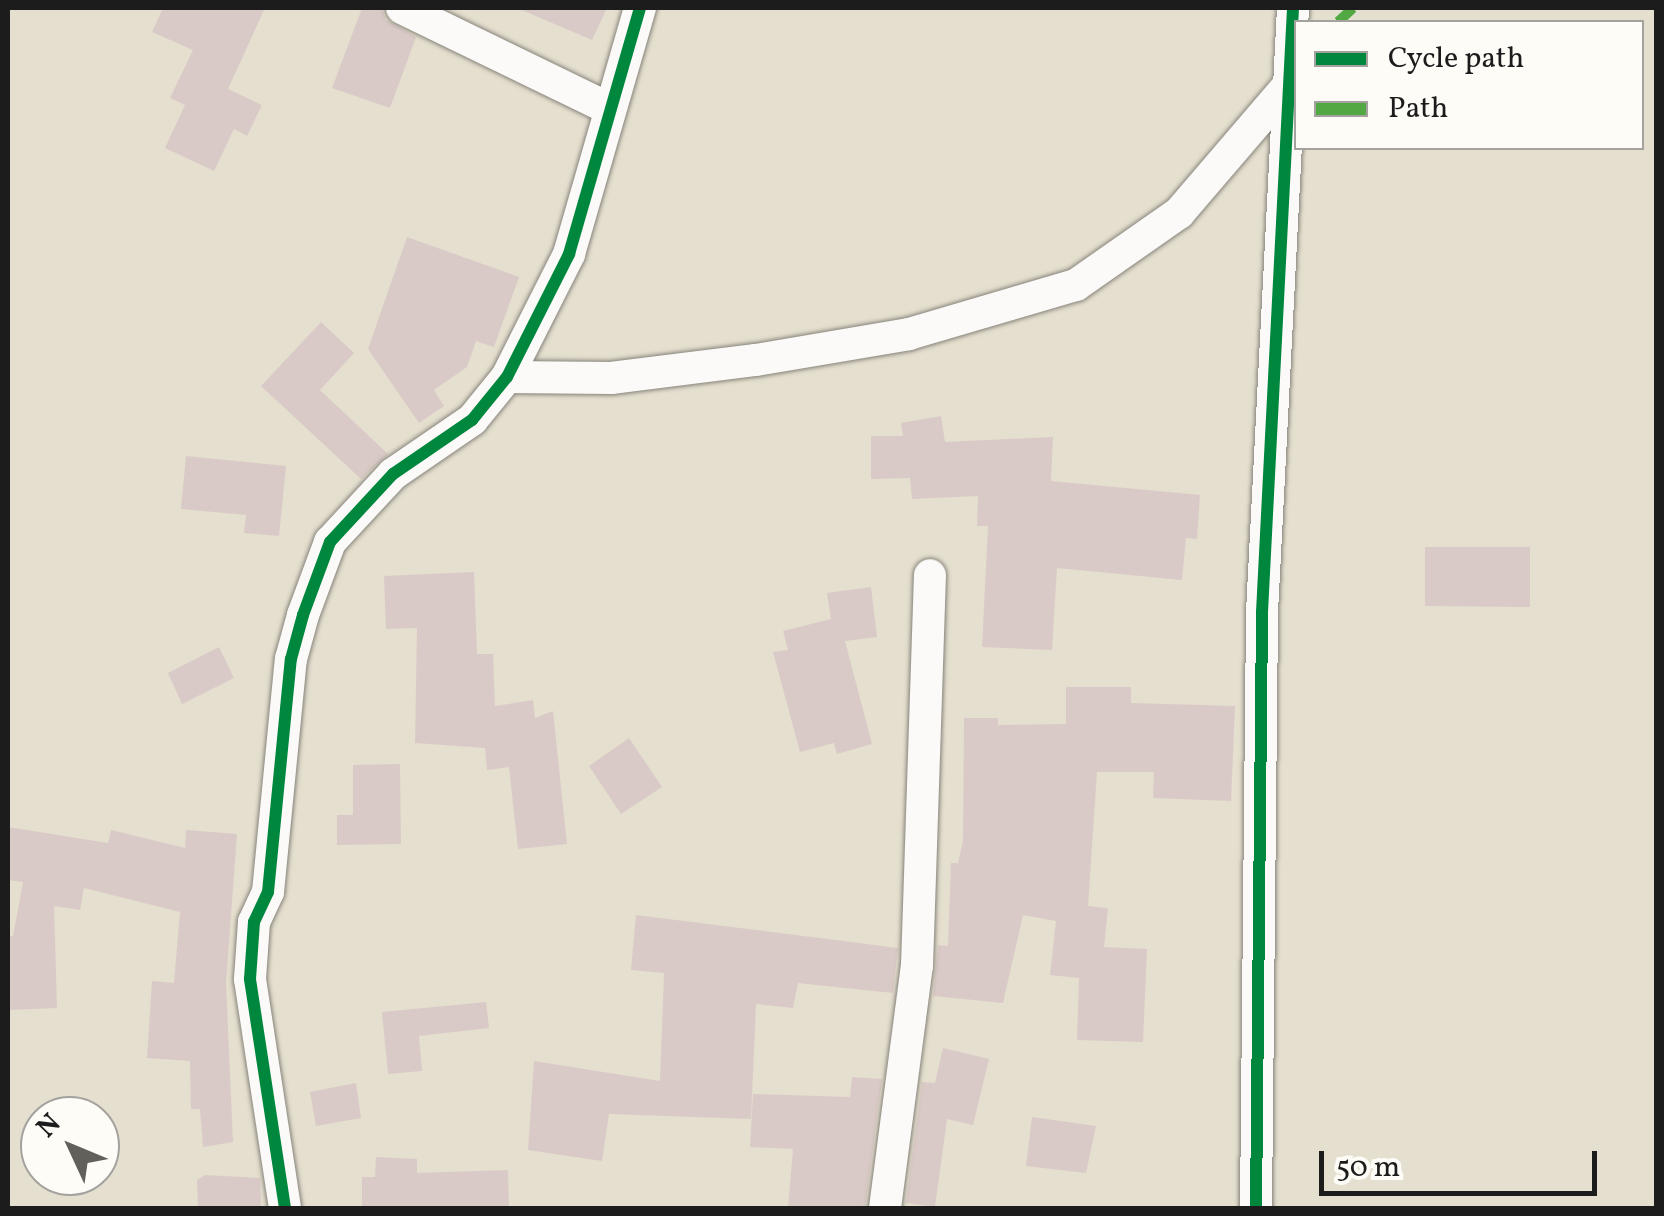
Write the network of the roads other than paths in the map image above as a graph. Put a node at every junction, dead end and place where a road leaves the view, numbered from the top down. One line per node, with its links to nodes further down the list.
1 (402, 8): 5 (street)
2 (640, 8): 5 (street)
3 (1294, 8): 4 (street)
4 (1294, 79): 6 (street); 10 (street)
5 (610, 108): 6 (street)
6 (507, 377): 8 (street)
7 (930, 575): 9 (street)
8 (285, 1208)
9 (885, 1208)
10 (1256, 1208)

